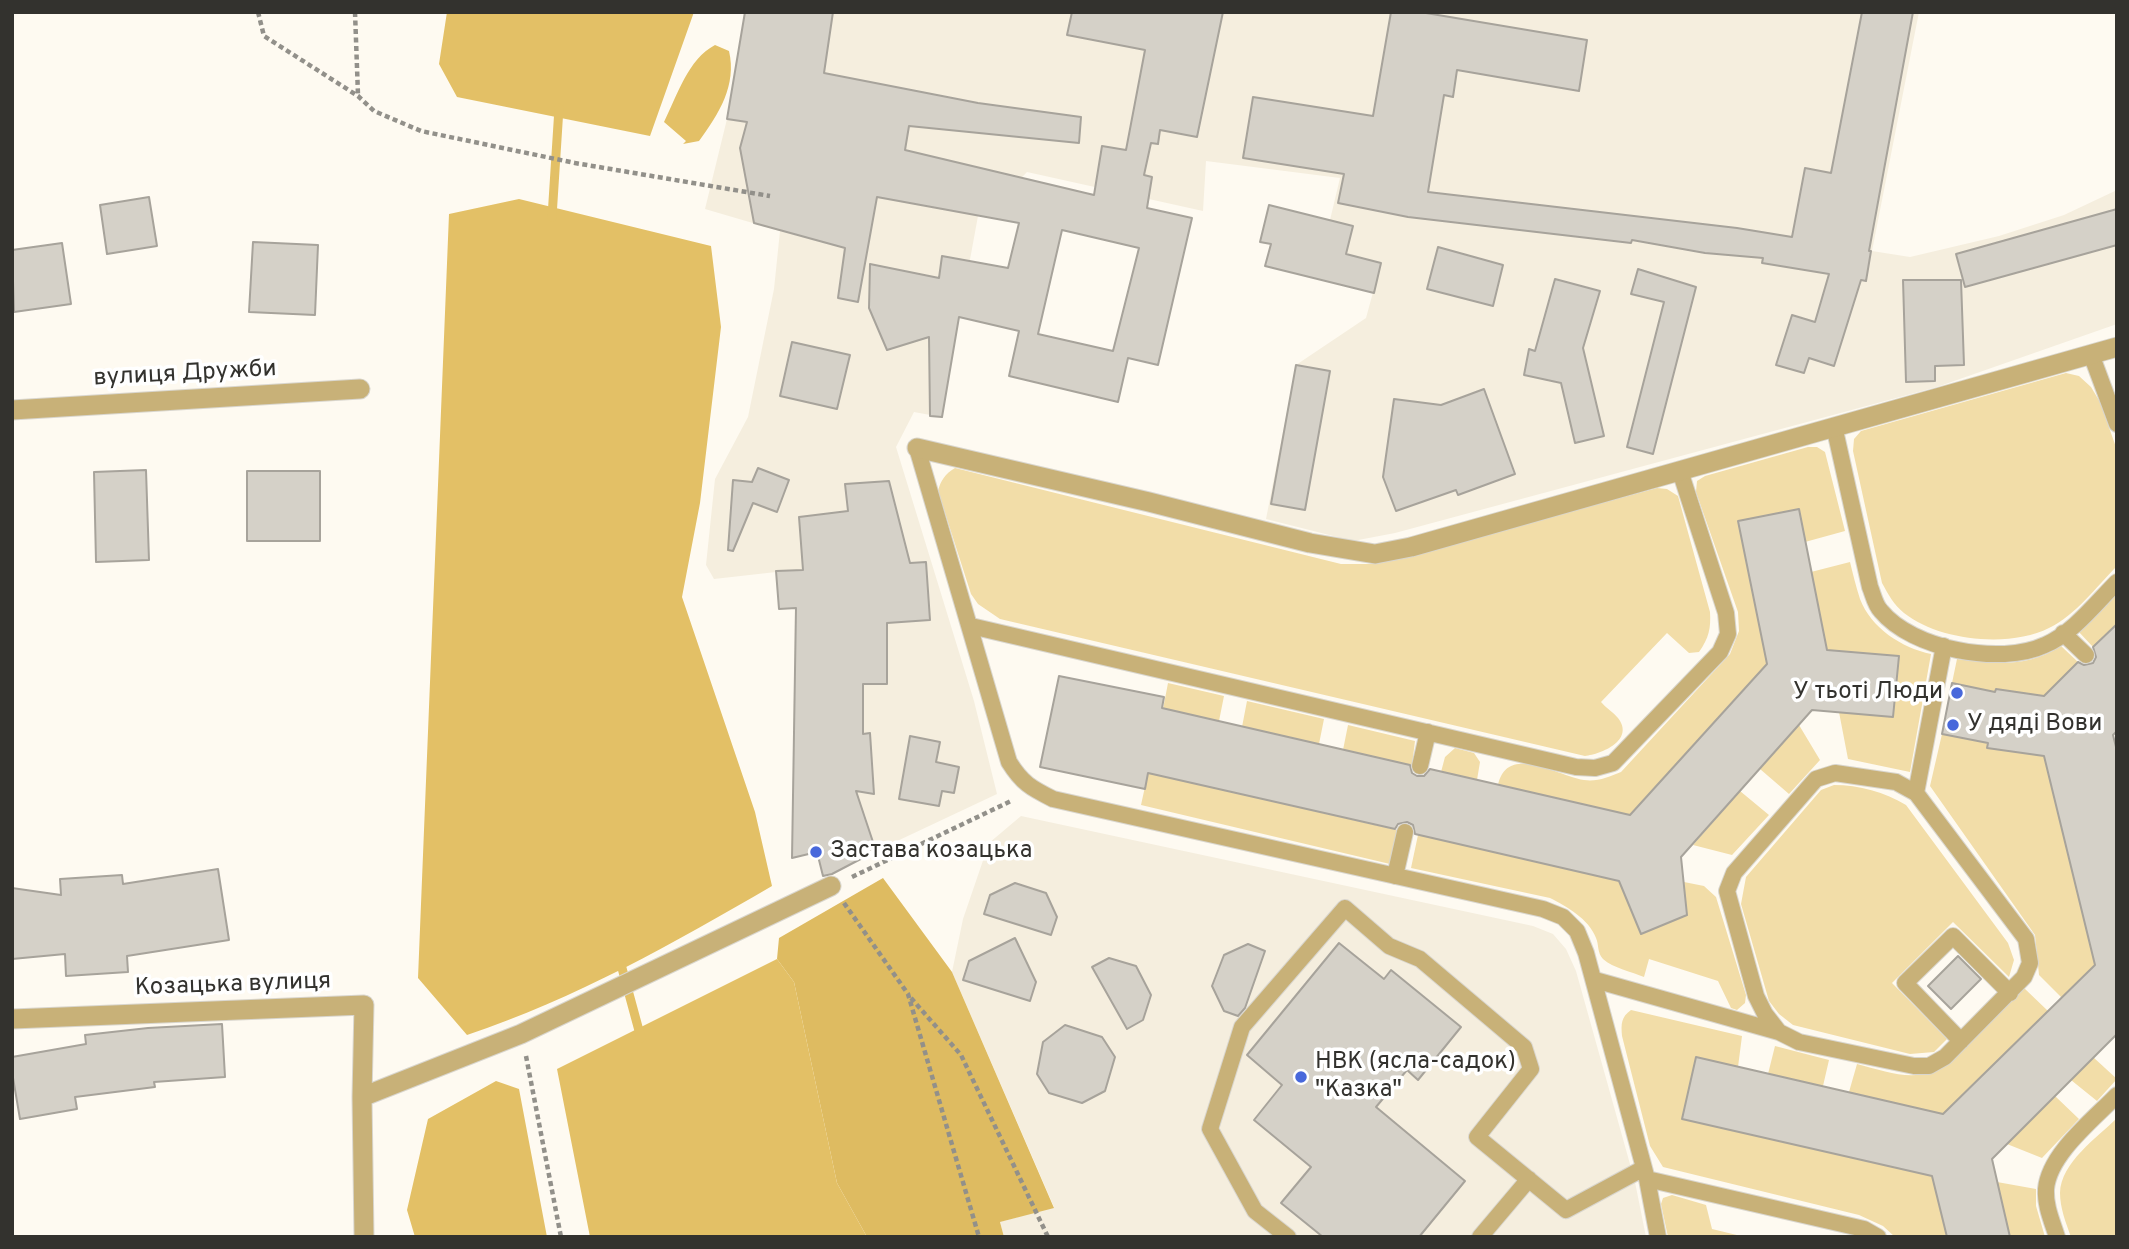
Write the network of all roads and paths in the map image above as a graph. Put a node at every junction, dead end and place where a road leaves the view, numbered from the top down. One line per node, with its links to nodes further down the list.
1 (258, 12): 3 (path)
2 (355, 12): 3 (path)
3 (358, 96): 4 (path)
4 (770, 196)
5 (2117, 347): 6 (street)
6 (2091, 354): 9 (lane); 10 (street)
7 (360, 388): 8 (street, вулиця Дружби)
8 (12, 410)
9 (2117, 424)
10 (1834, 426): 12 (street); 16 (lane)
11 (918, 448): 12 (street); 14 (lane)
12 (1680, 471): 18 (lane)
13 (2117, 582): 15 (lane)
14 (971, 626): 18 (lane); 20 (lane)
15 (2063, 633): 16 (lane); 17 (lane)
16 (1944, 646): 21 (lane)
17 (2086, 655)
18 (1428, 732): 19 (lane)
19 (1420, 766)
20 (1034, 790): 23 (lane); 24 (path)
21 (1916, 793): 26 (lane); 29 (lane)
22 (1405, 832): 23 (lane)
23 (1395, 876): 25 (lane)
24 (831, 886): 27 (path); 30 (street)
25 (1595, 981): 29 (lane); 34 (lane)
26 (2010, 993): 31 (lane); 31 (lane)
27 (908, 995): 38 (path); 39 (path)
28 (12, 1019): 33 (street, Козацька вулиця)
29 (1779, 1032): 31 (lane)
30 (522, 1034): 33 (street); 37 (path)
31 (1961, 1041)
32 (2117, 1095): 44 (lane)
33 (362, 1097): 36 (street)
34 (1646, 1174): 35 (lane); 42 (lane); 43 (lane)
35 (1529, 1179): 40 (lane); 41 (lane)
36 (364, 1237)
37 (561, 1237)
38 (979, 1237)
39 (1048, 1237)
40 (1287, 1237)
41 (1480, 1237)
42 (1658, 1237)
43 (1878, 1237)
44 (2057, 1237)

